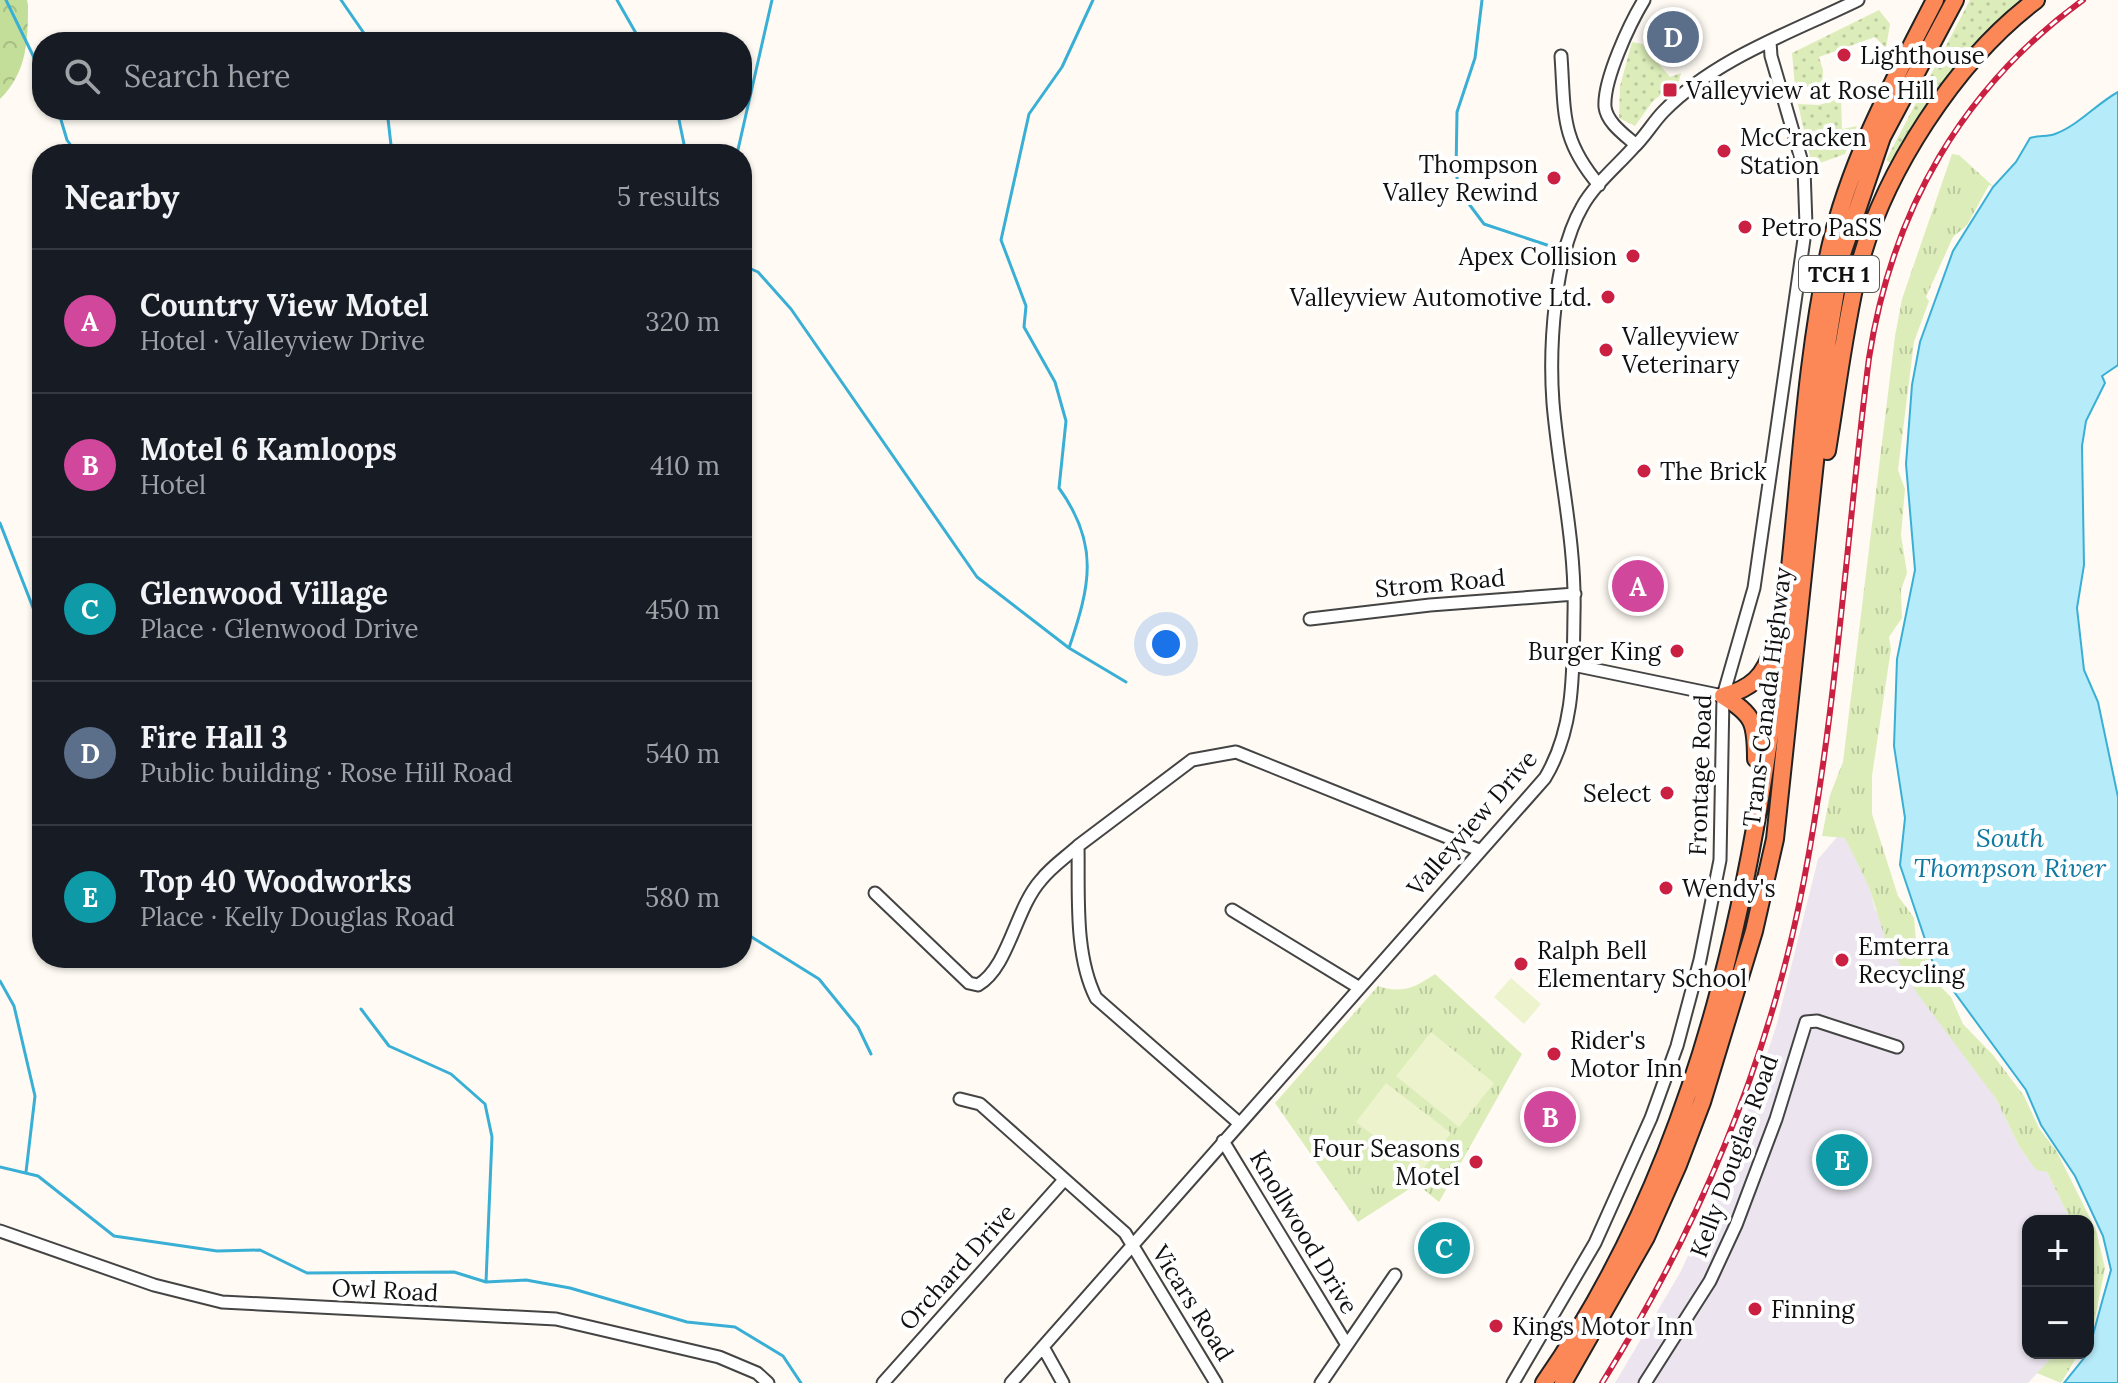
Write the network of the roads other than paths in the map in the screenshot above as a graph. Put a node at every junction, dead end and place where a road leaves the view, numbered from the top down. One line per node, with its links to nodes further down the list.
1 (1644, 0): 8 (street)
2 (1858, 0): 6 (street, Valleyview Drive)
3 (1935, 0): 12 (highway, Trans-Canada Highway / TCH 1)
4 (1955, 0): 10 (highway, Trans-Canada Highway / TCH 1)
5 (2036, 0): 10 (highway)
6 (1770, 42): 8 (street, Valleyview Drive); 15 (street, Frontage Road)
7 (1561, 56): 9 (street)
8 (1636, 145): 9 (street, Valleyview Drive)
9 (1599, 185): 11 (street, Valleyview Drive)
10 (1806, 571): 17 (highway, Trans-Canada Highway / TCH 1)
11 (1575, 594): 13 (street, Strom Road); 14 (street, Valleyview Drive)
12 (1787, 596): 15 (highway); 16 (highway, Trans-Canada Highway / TCH 1)
13 (1310, 619)
14 (1573, 665): 15 (street); 19 (street, Valleyview Drive)
15 (1723, 696): 16 (highway); 20 (highway); 40 (street, Frontage Road)
16 (1772, 703): 17 (highway); 20 (highway, Trans-Canada Highway / TCH 1)
17 (1787, 738): 42 (highway, Trans-Canada Highway / TCH 1)
18 (1078, 846): 19 (street); 21 (street); 26 (street)
19 (1479, 850): 23 (street, Valleyview Drive)
20 (1752, 852): 41 (highway, Trans-Canada Highway / TCH 1)
21 (875, 893)
22 (1232, 910): 23 (street)
23 (1358, 987): 26 (street, Valleyview Drive)
24 (1897, 1047): 43 (street, Kelly Douglas Road)
25 (960, 1099): 28 (street)
26 (1239, 1123): 27 (street, Valleyview Drive)
27 (1223, 1141): 30 (street, Valleyview Drive); 32 (street, Knollwood Drive)
28 (1064, 1180): 30 (street); 35 (street, Orchard Drive)
29 (0, 1231): 34 (street, Owl Road)
30 (1131, 1245): 33 (street, Valleyview Drive); 38 (street, Vicars Road)
31 (1395, 1275): 32 (street)
32 (1347, 1345): 39 (street)
33 (1043, 1347): 36 (street, Valleyview Drive); 37 (street)
34 (768, 1383)
35 (883, 1383)
36 (1011, 1383)
37 (1063, 1383)
38 (1216, 1383)
39 (1321, 1383)
40 (1513, 1383)
41 (1544, 1383)
42 (1563, 1383)
43 (1645, 1383)

